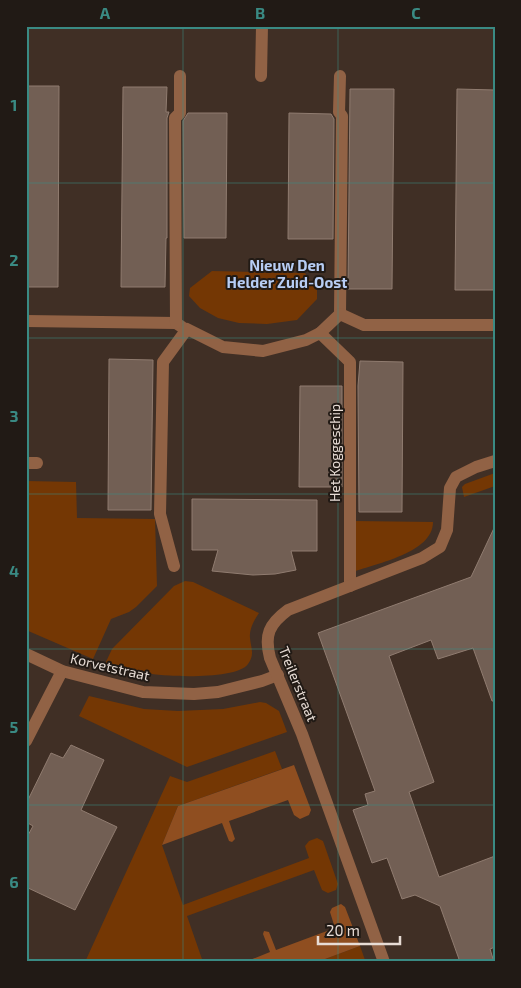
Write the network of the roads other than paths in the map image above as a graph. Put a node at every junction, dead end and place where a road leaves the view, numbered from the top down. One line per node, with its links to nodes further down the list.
1 (262, 26): 3 (street)
2 (180, 76): 8 (street)
3 (261, 76)
4 (340, 76): 5 (street)
5 (340, 314): 7 (street); 9 (street)
6 (26, 321): 8 (street)
7 (495, 325)
8 (181, 326): 9 (street); 11 (street)
9 (320, 333): 12 (street, Het Koggeschip)
10 (495, 461): 12 (street, Treilerstraat)
11 (174, 566)
12 (350, 586): 15 (street, Treilerstraat)
13 (26, 654): 14 (street, Korvetstraat)
14 (62, 671): 15 (street, Korvetstraat); 16 (street)
15 (278, 675): 17 (street, Treilerstraat)
16 (26, 741)
17 (384, 962)

